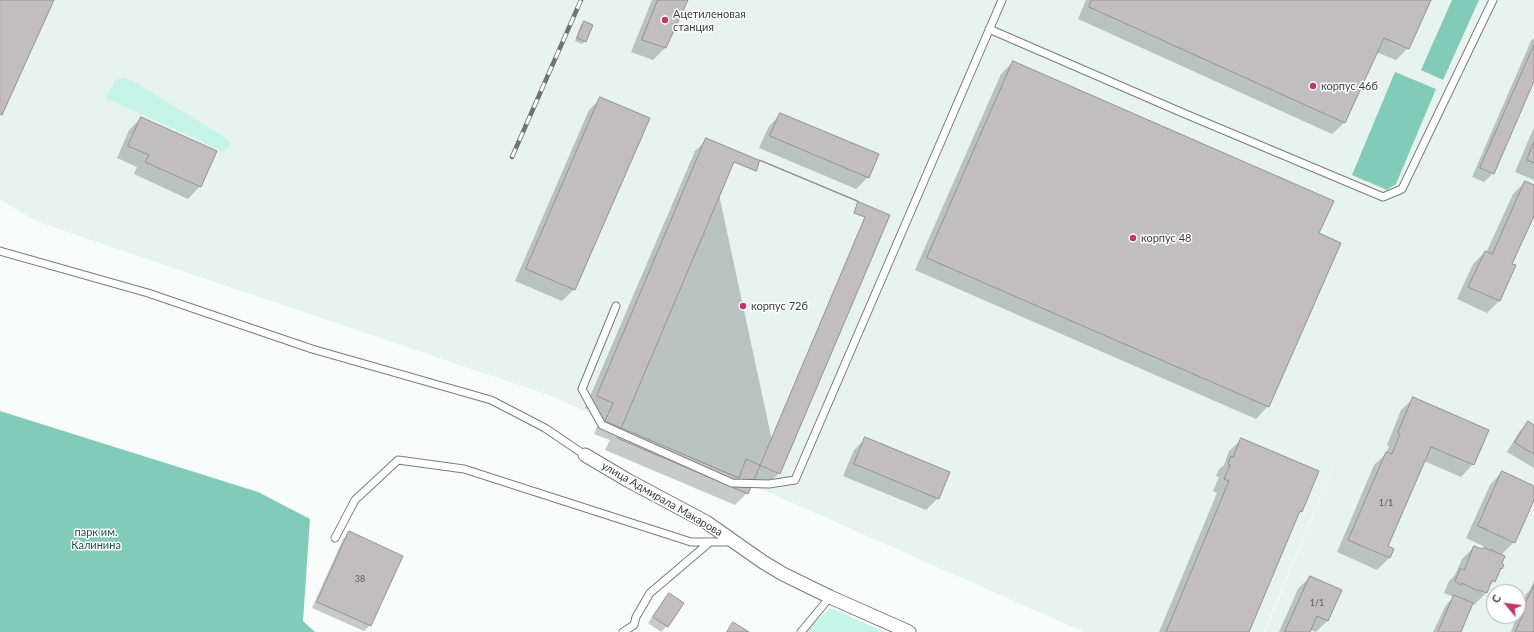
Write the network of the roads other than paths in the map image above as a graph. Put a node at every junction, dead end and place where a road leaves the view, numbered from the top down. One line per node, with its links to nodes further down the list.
1 (1002, 0): 3 (lane)
2 (1493, 0): 3 (lane)
3 (989, 29): 5 (lane)
4 (0, 251): 6 (lane)
5 (616, 306)
6 (585, 455): 9 (street, улица Адмирала Макарова)
7 (335, 538): 8 (lane)
8 (710, 542): 9 (lane); 11 (lane)
9 (734, 542): 10 (street, улица Адмирала Макарова)
10 (830, 597): 12 (lane); 13 (street, улица Адмирала Макарова)
11 (623, 632)
12 (801, 632)
13 (909, 632)

